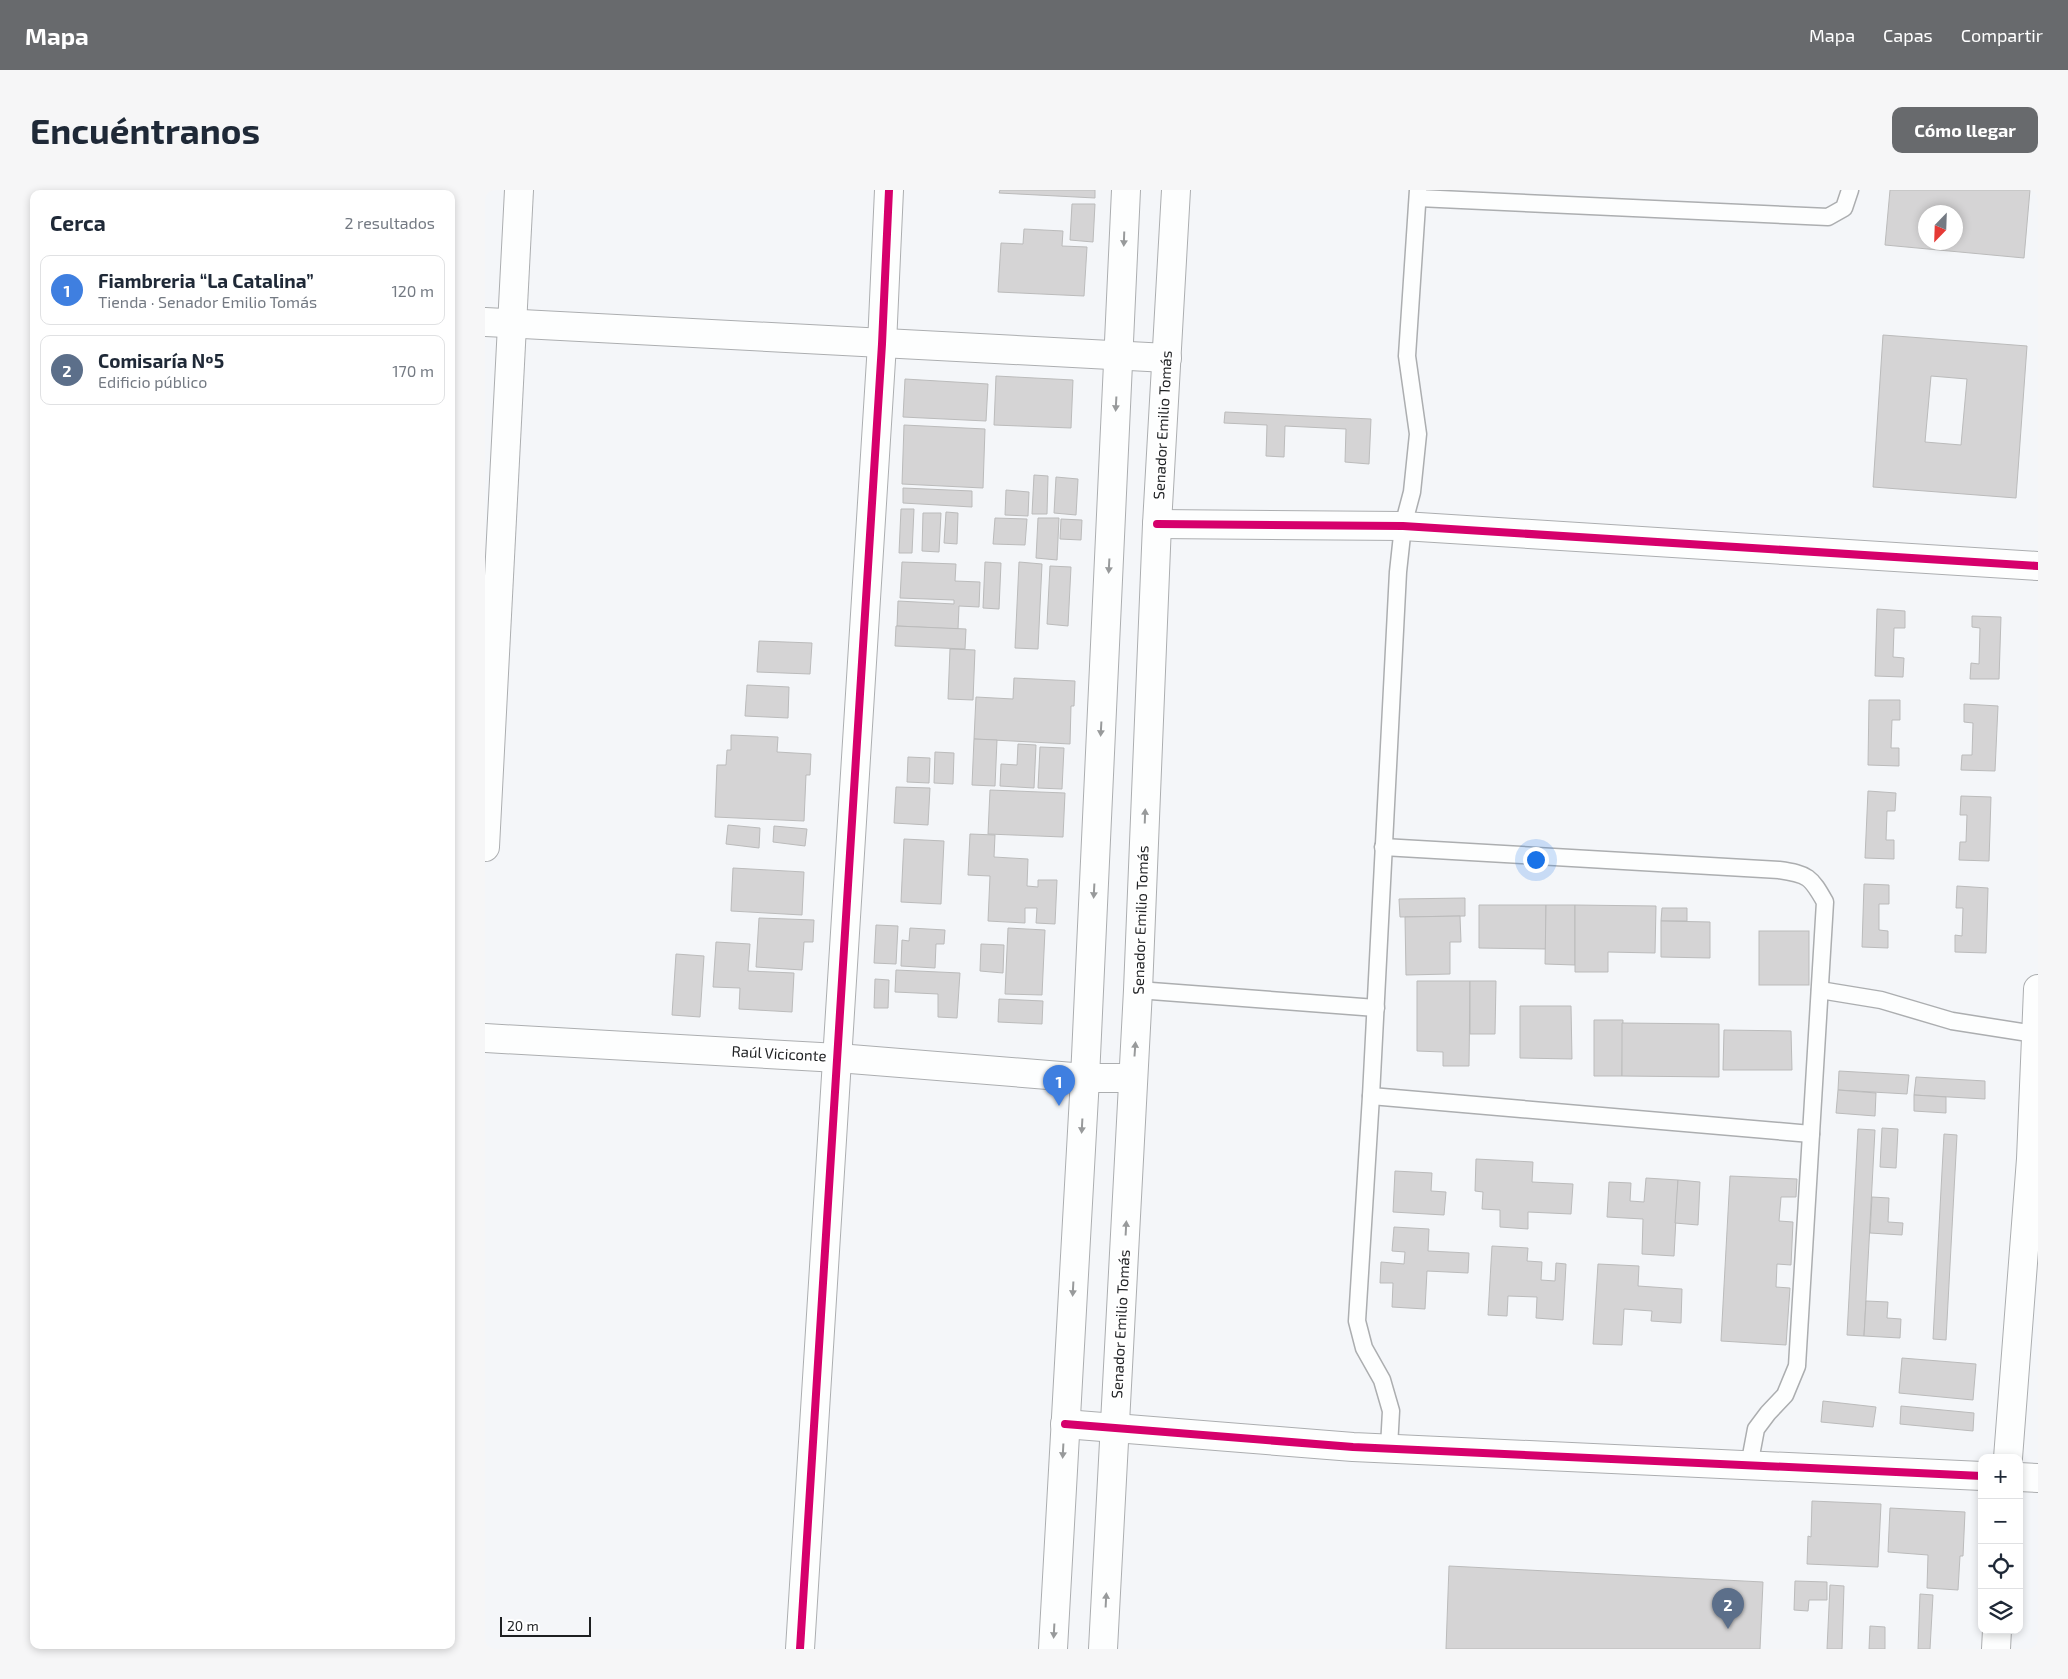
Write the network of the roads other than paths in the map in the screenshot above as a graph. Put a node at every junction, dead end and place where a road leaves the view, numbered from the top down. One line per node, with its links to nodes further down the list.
1 (519, 190): 8 (street)
2 (889, 190): 9 (street)
3 (1126, 190): 10 (street, one-way to 10)
4 (1176, 190): 11 (street, Senador Emilio Tomás)
5 (1850, 190): 6 (lane)
6 (1418, 194): 13 (lane)
7 (485, 322): 8 (street)
8 (512, 323): 9 (street); 15 (street)
9 (882, 344): 10 (street); 23 (street)
10 (1119, 355): 11 (street); 24 (street, one-way to 24)
11 (1167, 358): 12 (street, Senador Emilio Tomás)
12 (1157, 524): 13 (street); 18 (street, Senador Emilio Tomás, one-way to 12)
13 (1403, 526): 14 (street); 16 (lane)
14 (2038, 566)
15 (485, 847)
16 (1383, 847): 19 (lane); 20 (lane)
17 (2038, 989): 21 (street)
18 (1138, 990): 20 (lane); 25 (street, Senador Emilio Tomás, one-way to 18)
19 (1820, 990): 21 (lane); 27 (lane)
20 (1376, 1008): 26 (lane)
21 (2035, 1034): 28 (street)
22 (485, 1038): 23 (street, Raúl Viciconte)
23 (838, 1058): 24 (street, Raúl Viciconte); 38 (street)
24 (1085, 1078): 25 (street, Raúl Viciconte); 29 (street, one-way to 29)
25 (1133, 1078): 30 (street, Senador Emilio Tomás, one-way to 25)
26 (1371, 1096): 27 (lane); 31 (lane)
27 (1811, 1134): 33 (lane)
28 (2034, 1159): 32 (street)
29 (1065, 1424): 30 (street); 39 (street, one-way to 39)
30 (1116, 1426): 31 (street); 40 (street, Senador Emilio Tomás, one-way to 30)
31 (1389, 1447): 33 (street)
32 (2008, 1454)
33 (1749, 1466): 34 (street)
34 (1978, 1476)
35 (2023, 1477): 36 (street)
36 (2038, 1478)
37 (1997, 1634): 41 (street)
38 (800, 1649)
39 (1053, 1649)
40 (1103, 1649)
41 (1996, 1649)

